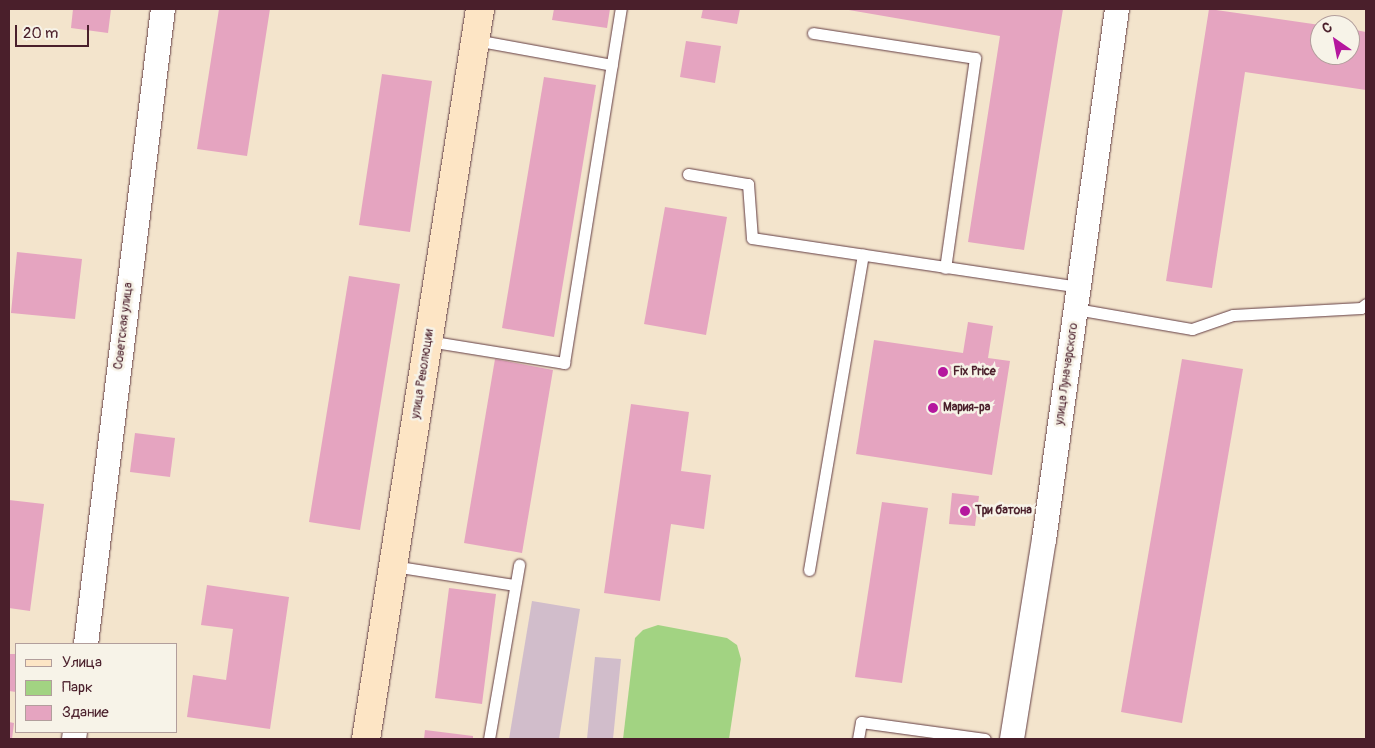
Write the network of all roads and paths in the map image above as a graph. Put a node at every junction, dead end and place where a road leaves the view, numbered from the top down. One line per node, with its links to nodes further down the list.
1 (163, 9): 18 (street, Советская улица)
2 (480, 9): 6 (street, улица Революции)
3 (621, 9): 7 (lane)
4 (1117, 9): 11 (street, улица Луначарского)
5 (813, 34): 10 (lane)
6 (475, 40): 7 (lane); 13 (street, улица Революции)
7 (612, 65): 13 (lane)
8 (688, 174): 9 (lane)
9 (863, 256): 10 (lane); 16 (lane)
10 (945, 268): 11 (lane)
11 (1077, 298): 12 (lane); 23 (street, улица Луначарского)
12 (1366, 304)
13 (428, 341): 15 (street, улица Революции)
14 (519, 565): 17 (lane)
15 (393, 566): 17 (lane); 19 (street, улица Революции)
16 (809, 570)
17 (515, 585): 20 (lane)
18 (86, 643)
19 (366, 739)
20 (489, 739)
21 (858, 739): 22 (lane)
22 (985, 739)
23 (1012, 739)

